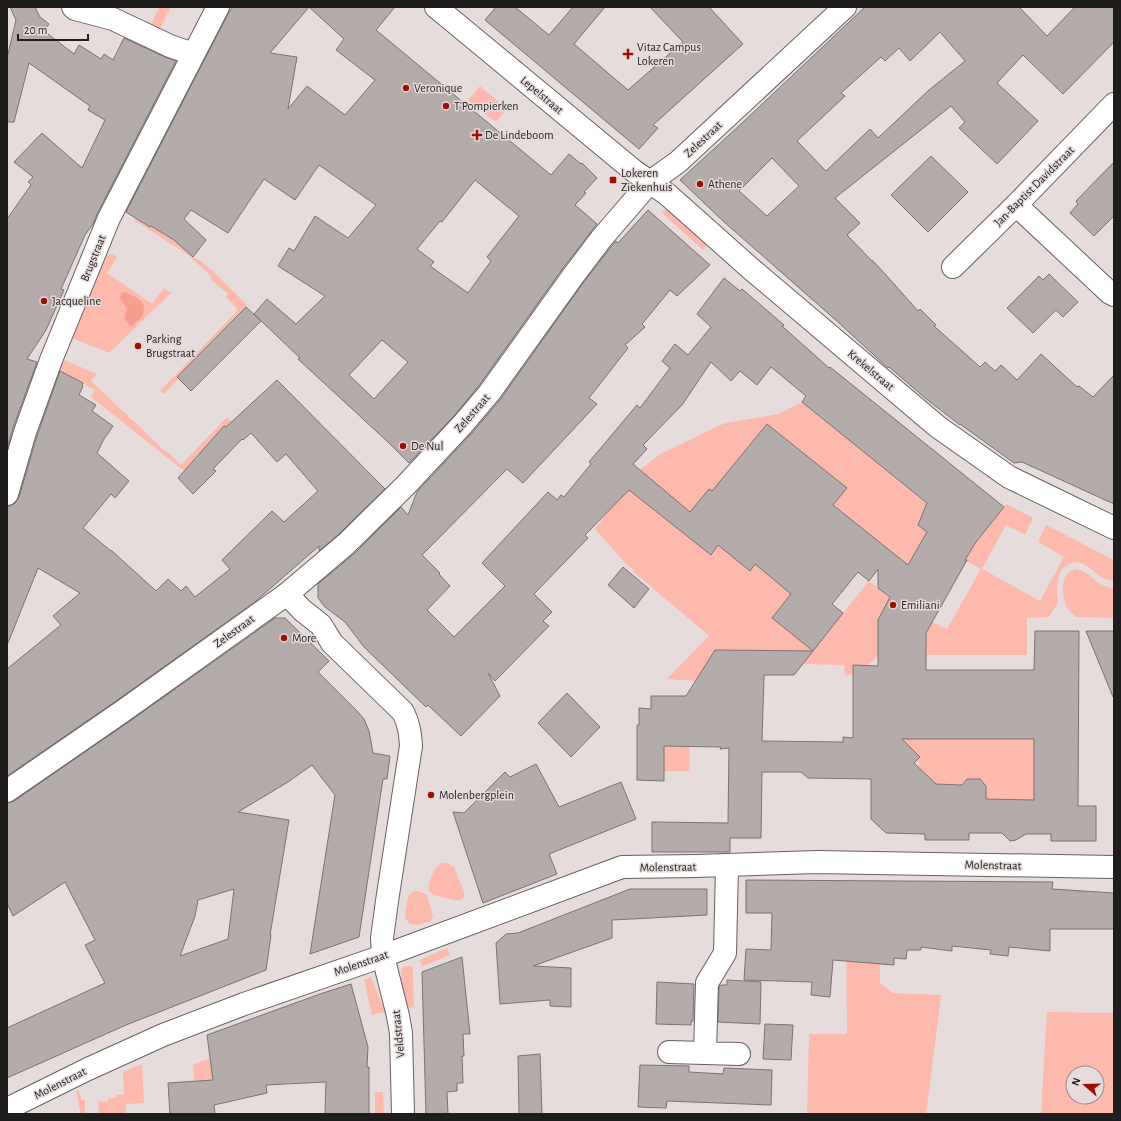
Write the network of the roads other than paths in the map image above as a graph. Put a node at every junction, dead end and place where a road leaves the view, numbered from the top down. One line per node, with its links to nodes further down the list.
1 (73, 7): 5 (street)
2 (218, 7): 5 (street, Brugstraat)
3 (436, 7): 7 (street, Lepelstraat)
4 (845, 7): 7 (street, Zelestraat)
5 (193, 54): 11 (street, Brugstraat)
6 (1114, 104): 8 (street, Jan-Baptist Davidstraat)
7 (650, 182): 12 (street, Krekelstraat); 13 (street, Zelestraat)
8 (1016, 205): 9 (street, Jan-Baptist Davidstraat); 10 (street)
9 (953, 267)
10 (1114, 295)
11 (7, 494)
12 (1114, 528)
13 (287, 594): 14 (street, Zelestraat); 17 (street)
14 (7, 791)
15 (727, 866): 16 (street, Molenstraat); 17 (street, Molenstraat); 19 (street)
16 (1114, 867)
17 (383, 956): 21 (street, Molenstraat); 22 (street, Veldstraat)
18 (669, 1052): 19 (street)
19 (705, 1053): 20 (street)
20 (739, 1054)
21 (7, 1109)
22 (403, 1114)

